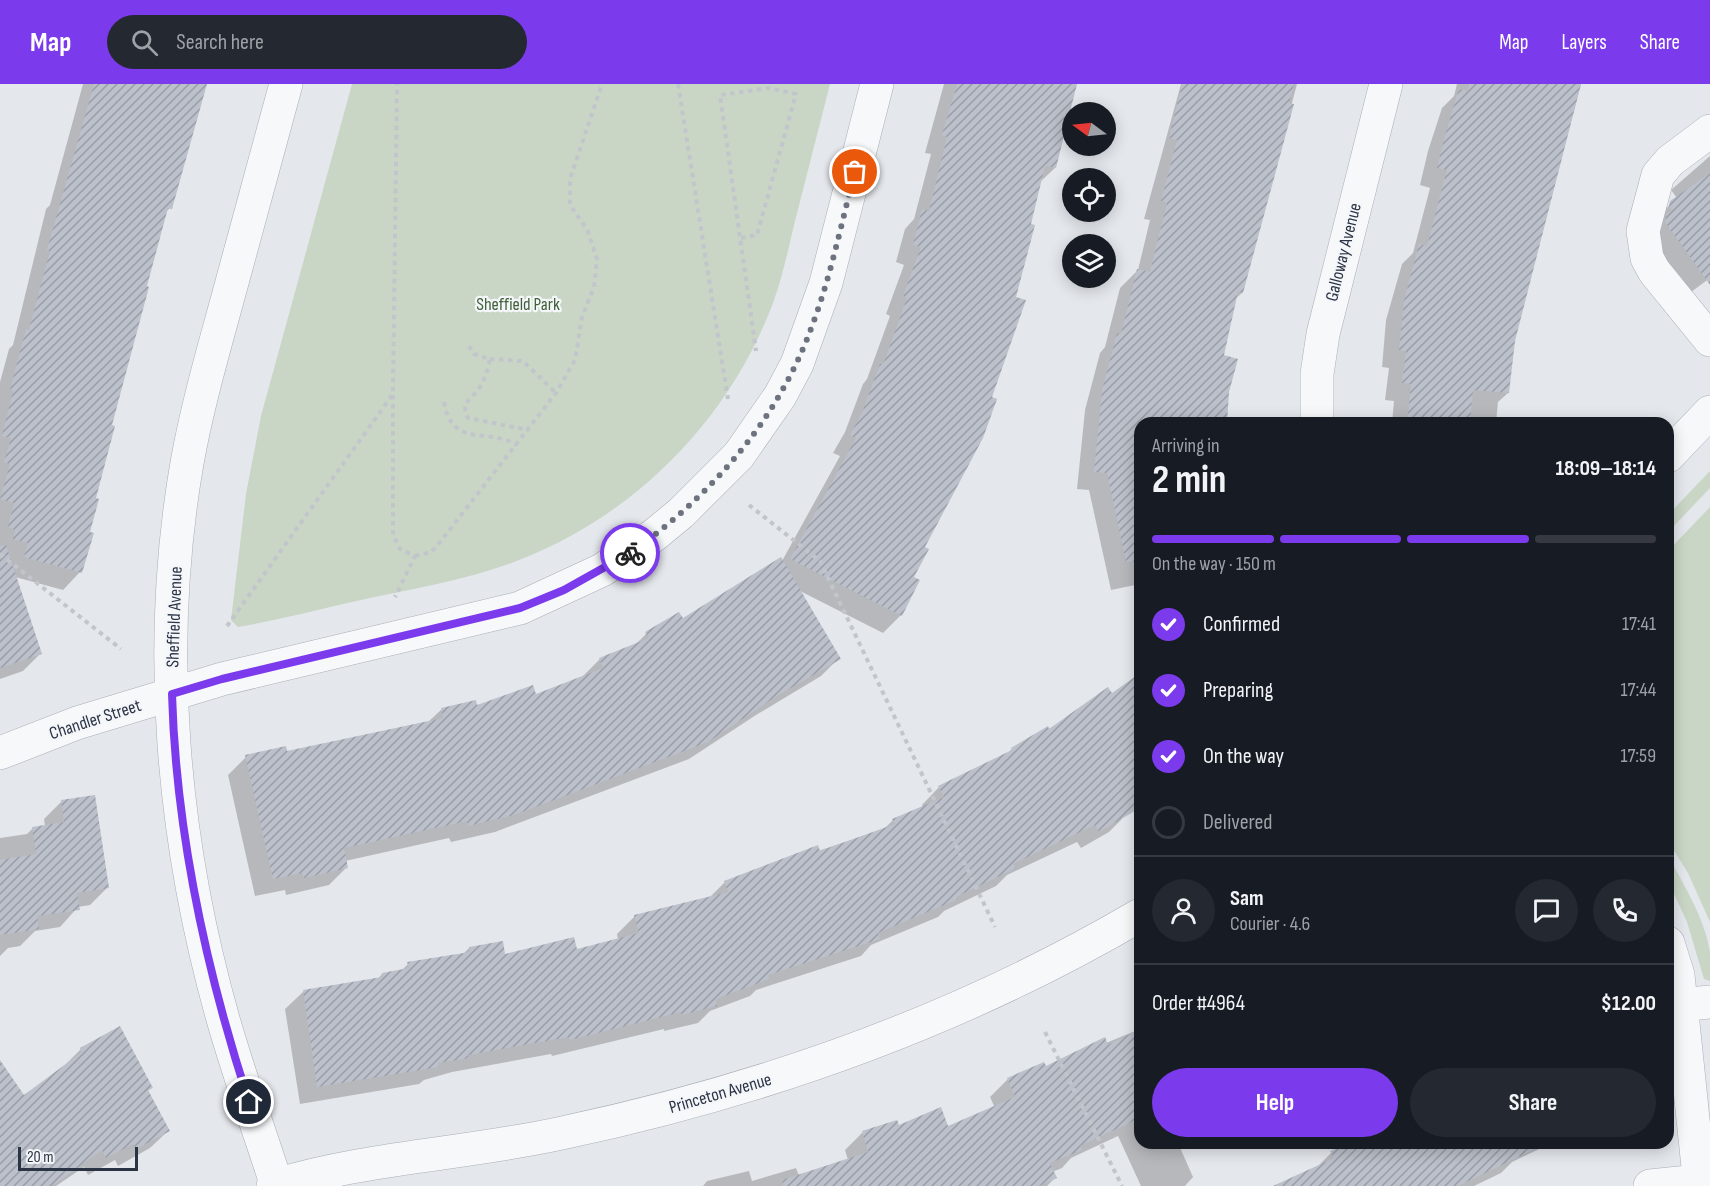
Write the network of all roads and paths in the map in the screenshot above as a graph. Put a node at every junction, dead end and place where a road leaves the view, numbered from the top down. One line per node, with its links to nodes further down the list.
1 (286, 84): 28 (street, Sheffield Avenue)
2 (397, 84): 14 (path)
3 (602, 84): 13 (path)
4 (678, 84): 15 (path)
5 (877, 84): 28 (street, Chandler Street)
6 (1386, 84): 18 (street, Galloway Avenue)
7 (1710, 130): 9 (street)
8 (741, 238): 8 (path); 11 (path)
9 (1710, 340)
10 (469, 346): 12 (path)
11 (756, 351)
12 (490, 359): 13 (path); 19 (path)
13 (556, 393): 19 (path)
14 (393, 394): 24 (path); 26 (path)
15 (728, 399)
16 (444, 402): 20 (path)
17 (1710, 412): 21 (street)
18 (1317, 417)
19 (529, 430): 20 (path)
20 (517, 445): 24 (path)
21 (1674, 450)
22 (749, 505): 31 (path)
23 (0, 554): 27 (path)
24 (416, 556): 25 (path)
25 (395, 597)
26 (227, 626)
27 (122, 649)
28 (172, 694): 29 (street, Chandler Street); 36 (street, Sheffield Avenue)
29 (0, 753)
30 (1134, 918): 36 (street, Princeton Avenue)
31 (995, 927)
32 (1674, 962): 33 (street)
33 (1695, 1004): 35 (street)
34 (1045, 1032): 37 (path)
35 (1700, 1183): 38 (street)
36 (276, 1186)
37 (1122, 1186)
38 (1650, 1186)

